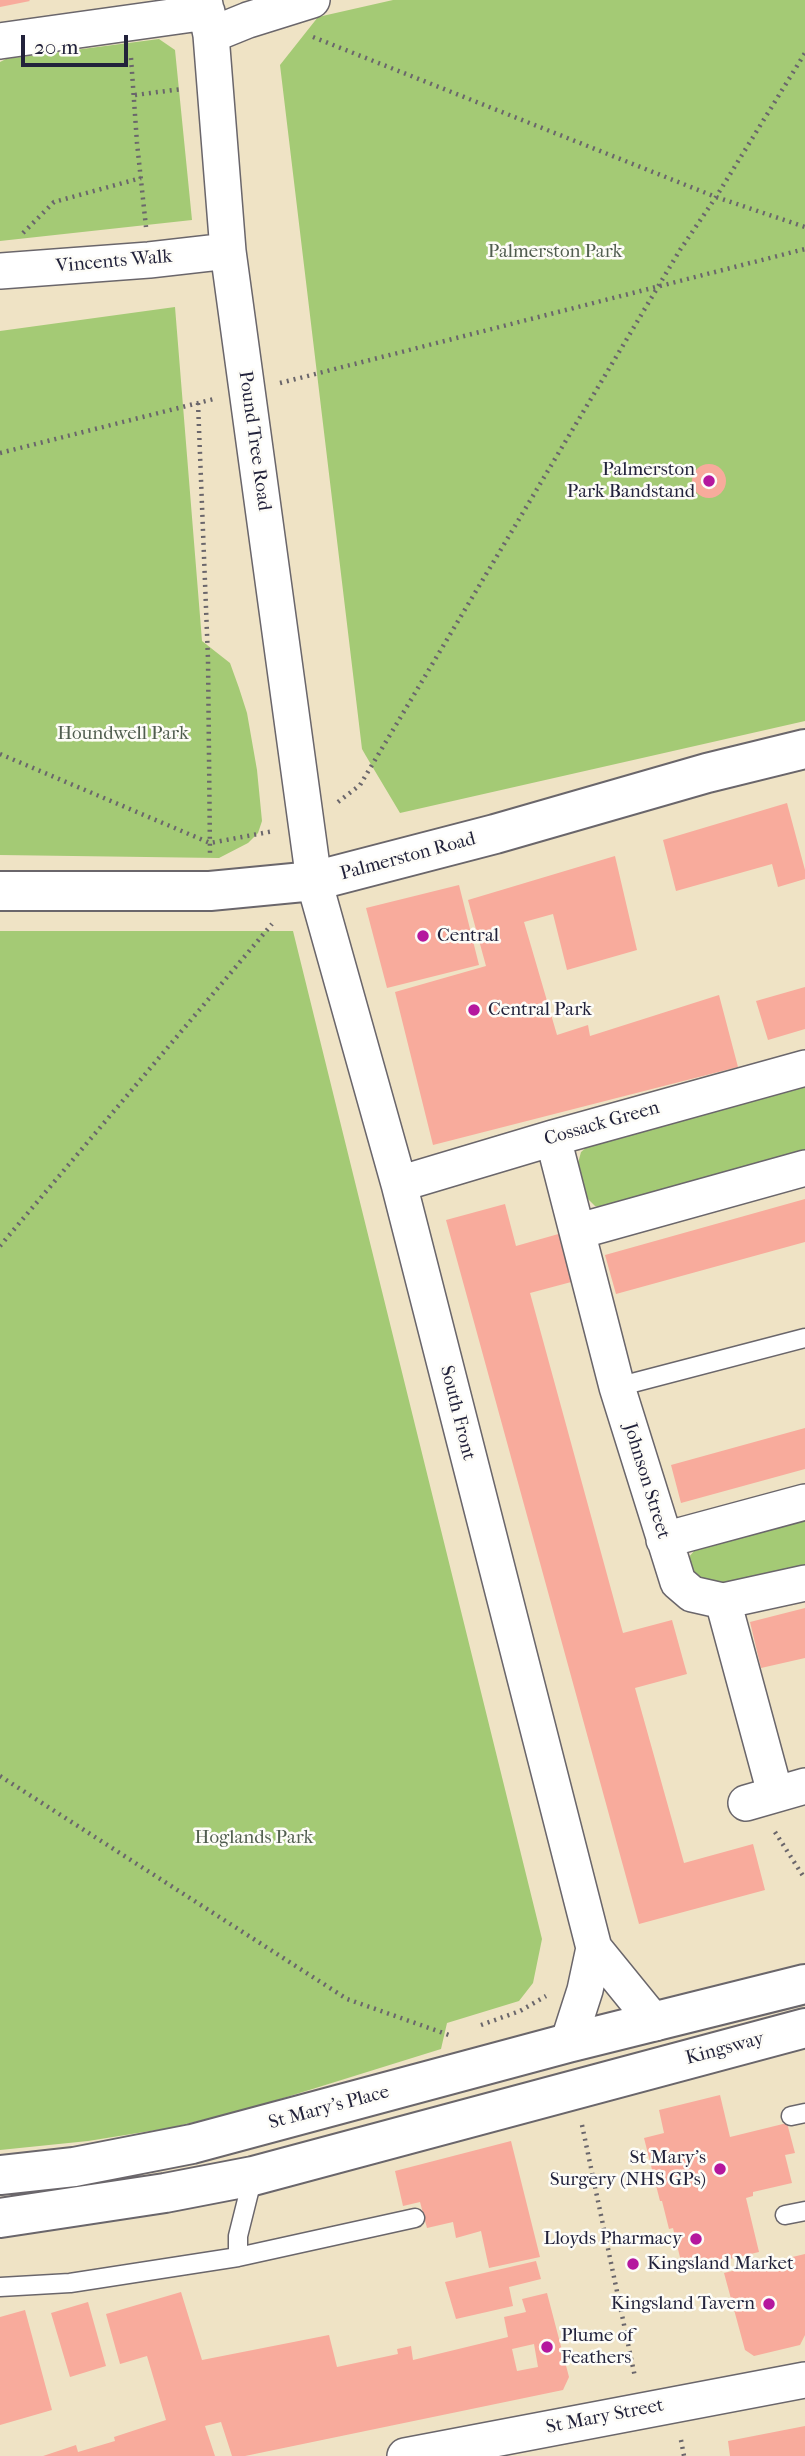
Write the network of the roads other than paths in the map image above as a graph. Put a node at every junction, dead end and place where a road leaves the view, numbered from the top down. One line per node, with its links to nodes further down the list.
1 (299, 4): 2 (street)
2 (207, 16): 3 (street); 4 (street, Pound Tree Road)
3 (0, 41)
4 (228, 251): 5 (street, Vincents Walk); 7 (street, Pound Tree Road)
5 (0, 271)
6 (805, 749): 7 (main road, Palmerston Road)
7 (314, 881): 8 (main road, Palmerston Road); 12 (street, South Front)
8 (0, 891)
9 (805, 1068): 10 (street, Cossack Green)
10 (553, 1138): 12 (street, Cossack Green); 13 (street, Johnson Street)
11 (805, 1168): 13 (street)
12 (399, 1184): 21 (street, South Front)
13 (579, 1231): 15 (street, Johnson Street)
14 (805, 1338): 15 (lane)
15 (618, 1388): 17 (street, Johnson Street)
16 (805, 1502): 17 (street)
17 (664, 1540): 19 (street, Johnson Street)
18 (805, 1583): 19 (street)
19 (723, 1601): 20 (street)
20 (775, 1794)
21 (594, 1948): 23 (street, South Front); 25 (street, South Front)
22 (805, 1983): 23 (main road)
23 (654, 2023): 25 (main road, St Mary's Place)
24 (805, 2028): 27 (main road, Kingsway)
25 (568, 2043): 26 (main road, St Mary's Place)
26 (0, 2175)
27 (253, 2176): 31 (main road); 32 (lane)
28 (805, 2211): 29 (lane)
29 (785, 2215)
30 (415, 2218): 32 (lane)
31 (2, 2219)
32 (238, 2257): 33 (lane)
33 (0, 2287)
34 (805, 2380): 35 (street, St Mary Street)
35 (405, 2456)

